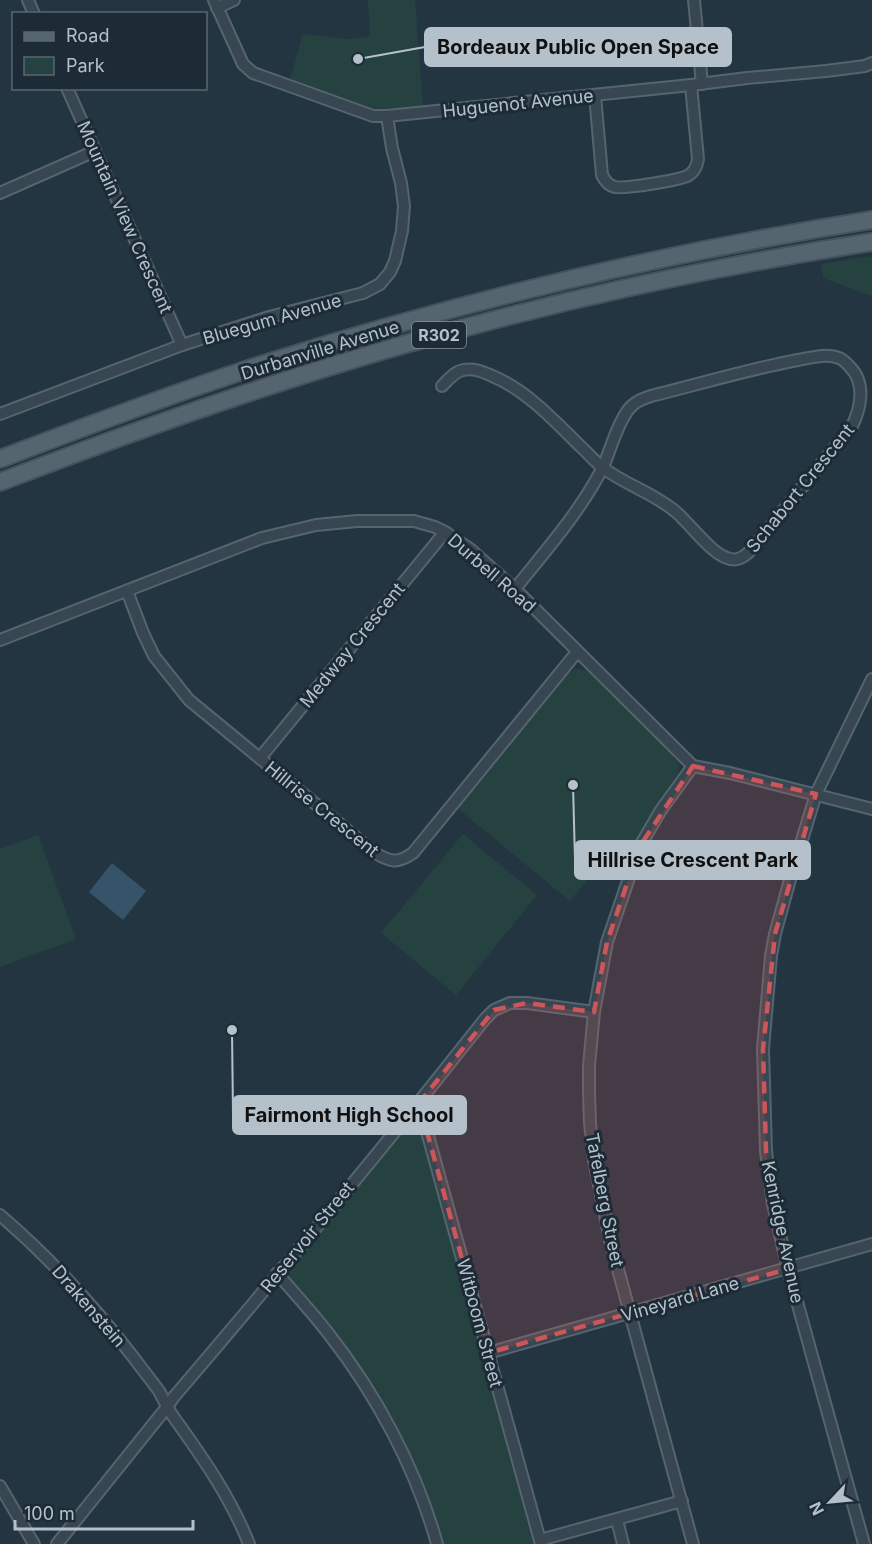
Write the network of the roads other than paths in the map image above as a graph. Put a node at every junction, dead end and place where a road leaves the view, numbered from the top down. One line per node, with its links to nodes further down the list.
1 (234, 0): 3 (street)
2 (694, 0): 5 (street)
3 (215, 4): 8 (street, Huguenot Avenue)
4 (872, 63): 5 (street, Huguenot Avenue)
5 (697, 84): 7 (street, Huguenot Avenue); 7 (street)
6 (68, 90): 9 (street, Mountain View Crescent)
7 (595, 95): 8 (street, Huguenot Avenue)
8 (387, 116): 13 (street, Bluegum Avenue)
9 (95, 151): 10 (street); 13 (street, Mountain View Crescent)
10 (0, 193)
11 (872, 220): 16 (main road, Durbanville Avenue / R302)
12 (872, 242): 18 (main road, Durbanville Avenue / R302)
13 (182, 345): 15 (street, Bluegum Avenue)
14 (442, 386): 17 (street, Schabort Crescent)
15 (0, 414)
16 (0, 459)
17 (602, 468): 17 (street, Schabort Crescent); 20 (street, Schabort Crescent)
18 (0, 482)
19 (445, 532): 20 (street, Durbell Road); 21 (street, Durbell Road); 25 (street, Medway Crescent)
20 (515, 589): 23 (street, Durbell Road)
21 (127, 591): 22 (street, Durbell Road); 25 (street, Hillrise Crescent)
22 (0, 640)
23 (577, 651): 25 (street, Hillrise Crescent); 26 (street, Durbell Road)
24 (872, 679): 27 (street, Kenridge Avenue)
25 (260, 758)
26 (693, 766): 27 (street); 29 (street, Tafelberg Street)
27 (816, 794): 28 (street); 33 (street, Kenridge Avenue)
28 (872, 809)
29 (594, 1012): 30 (street, Reservoir Street); 35 (street, Tafelberg Street)
30 (419, 1103): 34 (street, Reservoir Street); 36 (street, Witboom Street)
31 (0, 1215): 37 (street, Drakenstein)
32 (872, 1244): 33 (street, Vineyard Lane)
33 (788, 1269): 35 (street, Vineyard Lane); 48 (street, Kenridge Avenue)
34 (277, 1273): 37 (street, Reservoir Street); 45 (street)
35 (630, 1312): 36 (street, Vineyard Lane); 39 (street, Tafelberg Street)
36 (488, 1353): 41 (street, Witboom Street)
37 (167, 1407): 43 (street, Reservoir Street); 44 (street, Drakenstein)
38 (0, 1486): 42 (street)
39 (682, 1501): 40 (street); 47 (street, Tafelberg Street)
40 (617, 1520): 41 (street); 46 (street)
41 (540, 1542)
42 (34, 1544)
43 (57, 1544)
44 (249, 1544)
45 (437, 1544)
46 (623, 1544)
47 (693, 1544)
48 (864, 1544)

